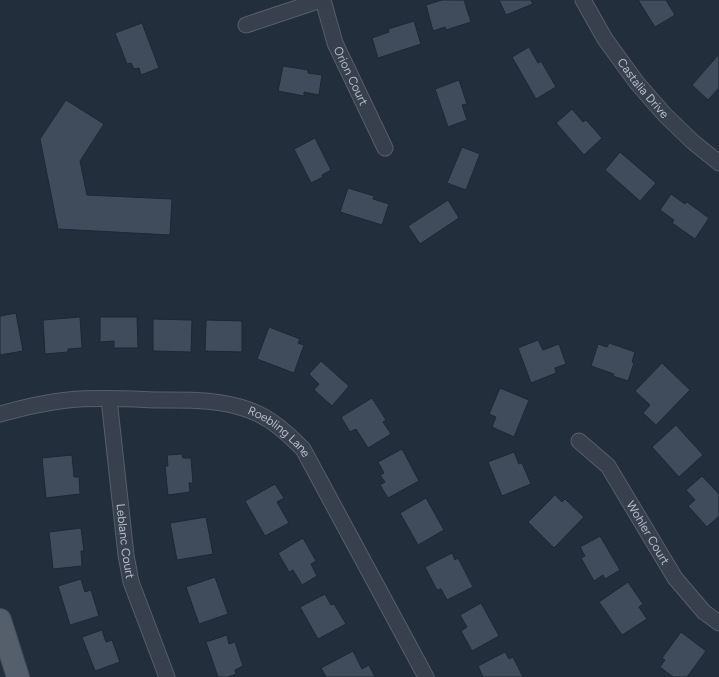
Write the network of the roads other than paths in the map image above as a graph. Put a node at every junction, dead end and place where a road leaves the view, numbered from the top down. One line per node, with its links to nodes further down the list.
1 (322, 0): 3 (street); 4 (street, Orion Court)
2 (583, 0): 5 (street, Castalia Drive)
3 (246, 25)
4 (386, 148)
5 (719, 162)
6 (109, 399): 7 (street, Roebling Lane); 12 (street, Leblanc Court); 13 (street, Roebling Lane)
7 (0, 414)
8 (579, 441): 10 (street, Wohler Court)
9 (0, 620): 11 (main road)
10 (719, 623)
11 (18, 677)
12 (167, 677)
13 (426, 677)

